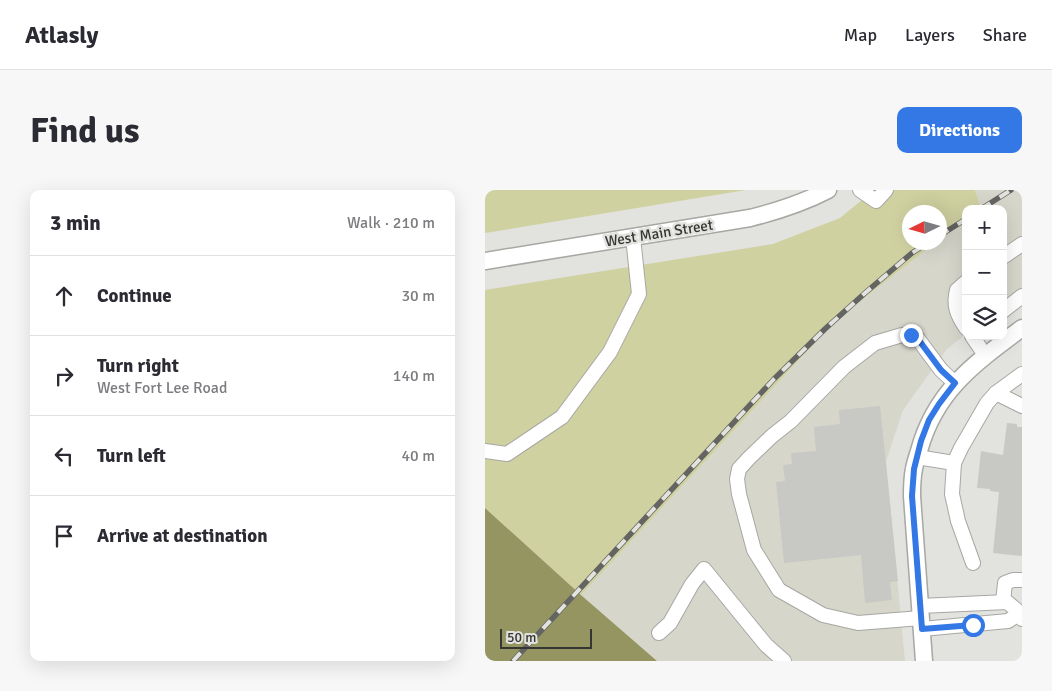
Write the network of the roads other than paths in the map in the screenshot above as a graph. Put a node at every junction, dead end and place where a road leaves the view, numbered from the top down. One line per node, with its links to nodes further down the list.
1 (828, 190): 4 (main road, West Main Street)
2 (860, 190): 3 (lane)
3 (885, 190)
4 (633, 237): 7 (main road, West Main Street); 19 (lane)
5 (1022, 244): 6 (lane)
6 (1007, 253)
7 (485, 261)
8 (962, 286): 11 (lane)
9 (1022, 296): 10 (lane)
10 (1007, 308)
11 (962, 318)
12 (1022, 328): 14 (main road)
13 (975, 340): 14 (lane)
14 (985, 355): 16 (main road)
15 (1022, 374): 17 (lane)
16 (955, 383): 20 (main road); 27 (lane)
17 (997, 393): 18 (lane); 21 (lane)
18 (1022, 406)
19 (485, 451)
20 (917, 457): 21 (lane); 27 (main road)
21 (954, 462): 22 (lane)
22 (973, 563)
23 (1022, 580): 24 (lane)
24 (1003, 602): 25 (lane); 26 (lane)
25 (976, 604): 27 (lane); 28 (lane)
26 (1021, 615): 28 (lane)
27 (921, 618): 28 (lane); 31 (main road)
28 (978, 624)
29 (659, 633): 30 (lane)
30 (784, 661)
31 (924, 661)

